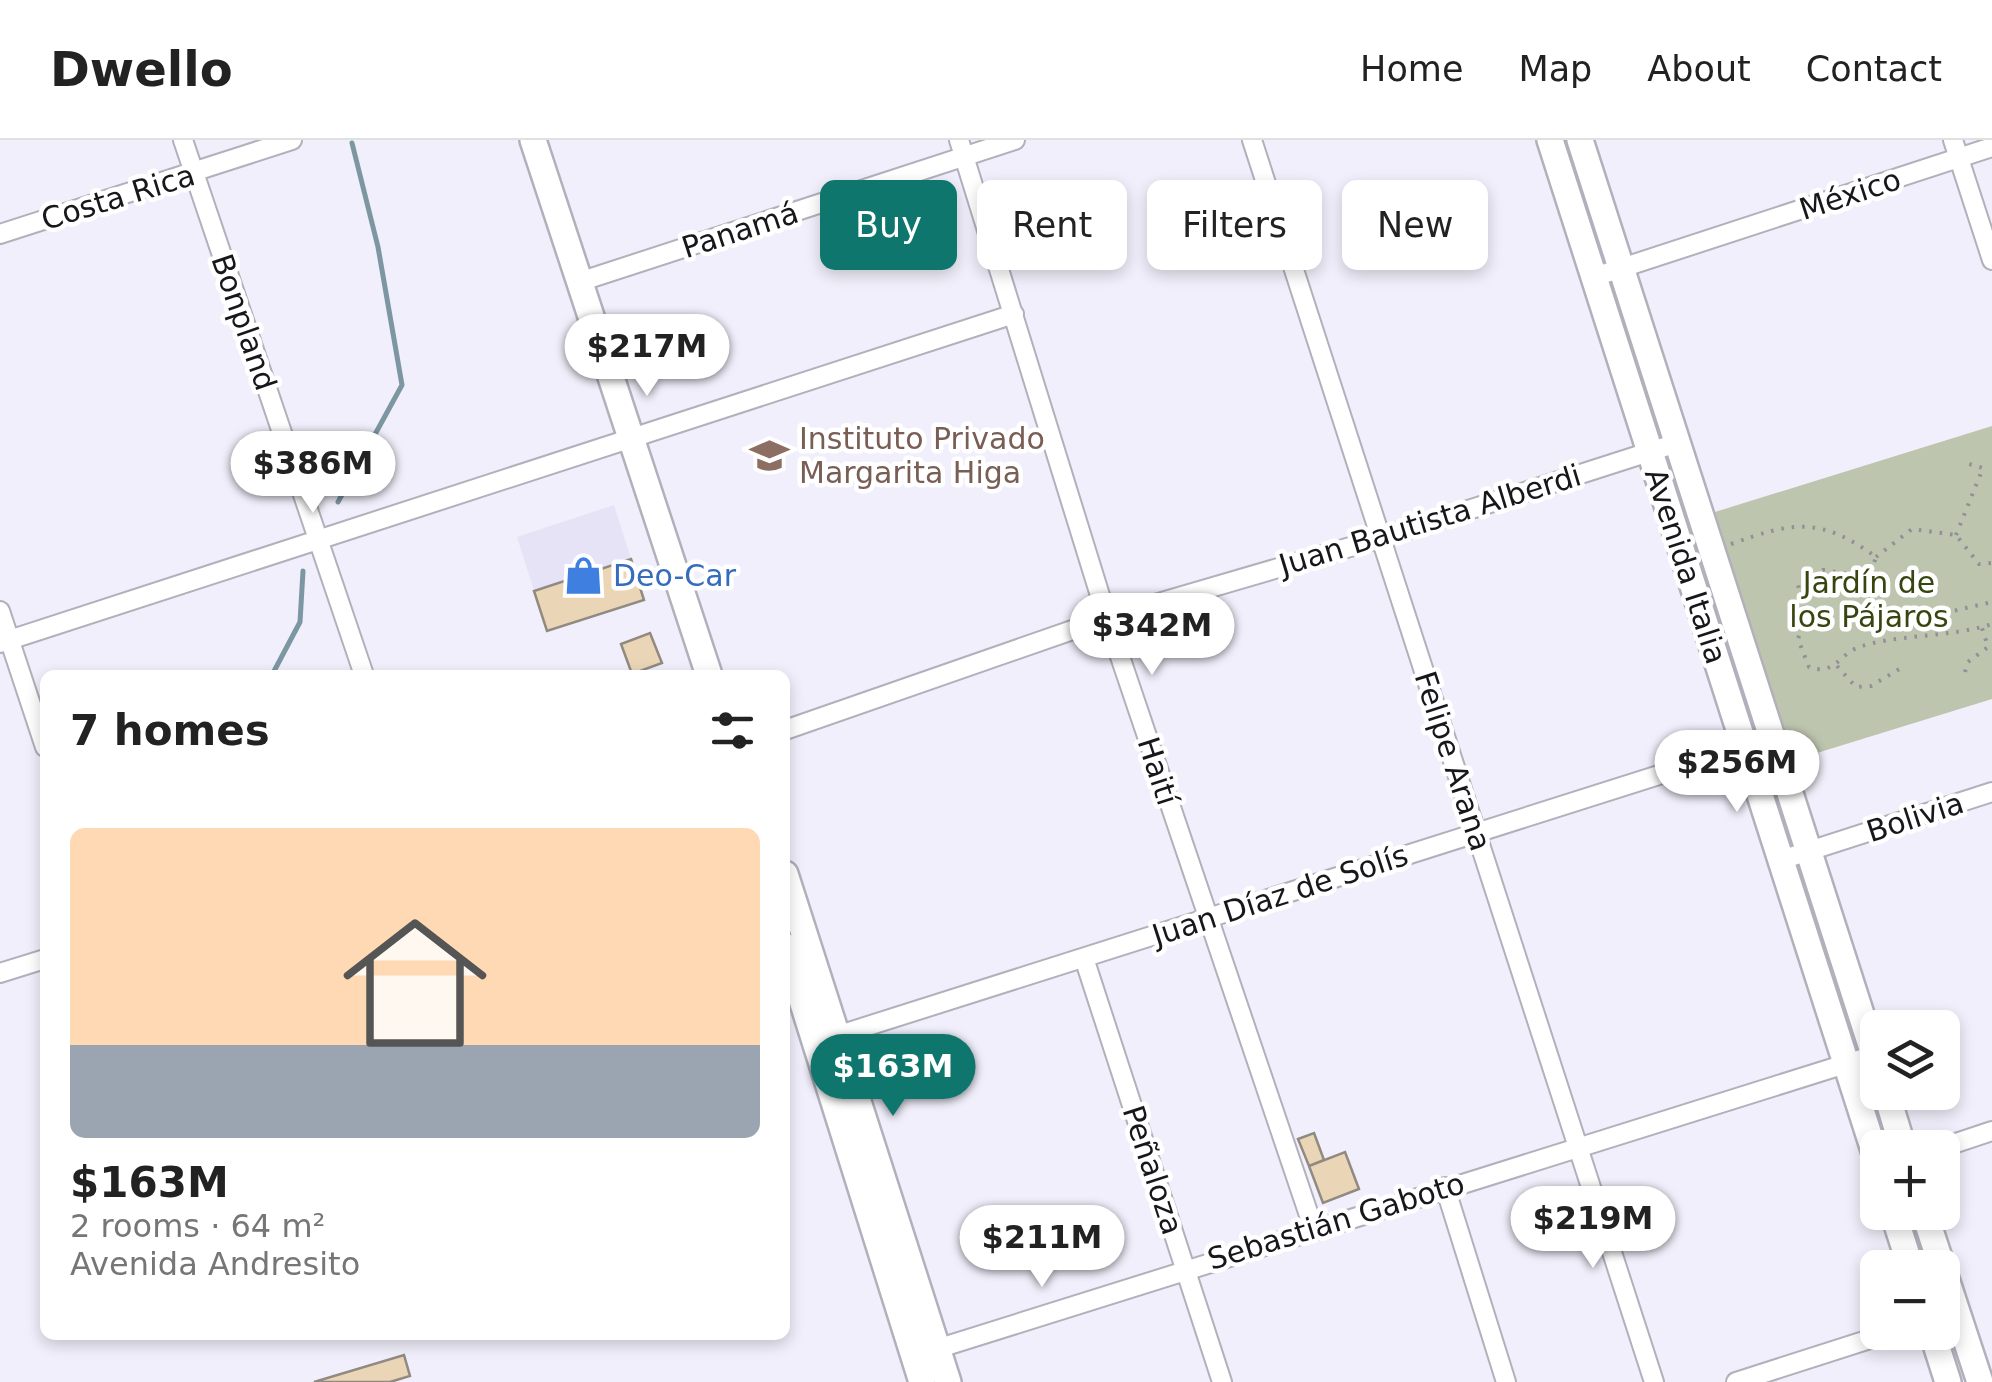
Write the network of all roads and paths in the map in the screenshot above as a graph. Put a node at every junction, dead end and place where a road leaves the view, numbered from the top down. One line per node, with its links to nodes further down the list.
1 (183, 140): 11 (street, Bonpland)
2 (292, 140): 11 (street, Costa Rica)
3 (532, 140): 16 (main road)
4 (1015, 140): 8 (street, Panamá)
5 (1252, 140): 25 (street, Felipe Arana)
6 (1550, 140): 15 (main road, Avenida Italia)
7 (1580, 140): 14 (main road, Avenida Italia)
8 (962, 148): 16 (street, Panamá); 17 (street, Haití)
9 (1992, 148): 10 (street, México)
10 (1956, 149): 13 (street); 14 (street, México)
11 (193, 173): 12 (street, Costa Rica); 26 (street, Bonpland)
12 (0, 234)
13 (1992, 260)
14 (1622, 268): 15 (street, México); 19 (main road, Avenida Italia)
15 (1594, 276): 20 (main road, Avenida Italia)
16 (579, 282): 18 (main road)
17 (1014, 314): 18 (street); 33 (street, Haití)
18 (631, 437): 26 (street); 40 (main road)
19 (1678, 442): 20 (street, Juan Bautista Alberdi); 27 (main road, Avenida Italia)
20 (1650, 450): 25 (street, Juan Bautista Alberdi); 44 (main road, Avenida Italia)
21 (1962, 462): 22 (path)
22 (1983, 468): 23 (path); 24 (path)
23 (1992, 469)
24 (1956, 535): 28 (path); 29 (path)
25 (1381, 538): 33 (street, Juan Bautista Alberdi); 46 (street, Felipe Arana)
26 (318, 539): 36 (street); 39 (street, Bonpland)
27 (1712, 550): 28 (path); 47 (main road, Avenida Italia)
28 (1876, 557): 30 (path)
29 (1992, 562)
30 (1870, 577): 31 (path); 37 (path)
31 (1992, 602)
32 (0, 611): 36 (street)
33 (1107, 618): 42 (street, Juan Bautista Alberdi); 50 (street, Haití)
34 (1992, 624): 35 (path)
35 (1982, 628): 37 (path); 41 (path)
36 (5, 642): 43 (street)
37 (1837, 666): 38 (path)
38 (1901, 668)
39 (362, 670)
40 (706, 670)
41 (1964, 672)
42 (790, 728)
43 (40, 733)
44 (1744, 748): 46 (street, Juan Díaz de Solís); 48 (main road, Avenida Italia)
45 (1992, 792): 47 (street, Bolivia)
46 (1476, 831): 50 (street, Juan Díaz de Solís); 62 (street, Felipe Arana)
47 (1809, 852): 48 (street, Bolivia); 55 (main road, Avenida Italia)
48 (1780, 860): 58 (main road, Avenida Italia)
49 (790, 894): 56 (main road)
50 (1207, 918): 52 (street, Juan Díaz de Solís); 64 (street, Haití)
51 (790, 957): 56 (main road)
52 (1084, 958): 56 (street, Juan Díaz de Solís); 66 (street, Peñaloza)
53 (40, 962): 54 (street)
54 (0, 974)
55 (1860, 1011)
56 (826, 1039): 69 (main road)
57 (1860, 1063): 58 (street, Sebastián Gaboto)
58 (1846, 1064): 59 (main road, Avenida Italia); 62 (street, Sebastián Gaboto)
59 (1867, 1130)
60 (1992, 1131): 61 (street)
61 (1960, 1142)
62 (1578, 1145): 63 (street, Sebastián Gaboto); 74 (street, Felipe Arana)
63 (1444, 1187): 64 (street, Sebastián Gaboto); 73 (street)
64 (1313, 1228): 66 (street, Sebastián Gaboto)
65 (1930, 1230): 77 (main road)
66 (1185, 1268): 69 (street, Sebastián Gaboto); 72 (street, Peñaloza)
67 (1860, 1342): 75 (street)
68 (1938, 1350): 76 (main road)
69 (926, 1352): 70 (main road); 71 (main road)
70 (922, 1382)
71 (948, 1382)
72 (1222, 1382)
73 (1506, 1382)
74 (1654, 1382)
75 (1736, 1382)
76 (1948, 1382)
77 (1980, 1382)

